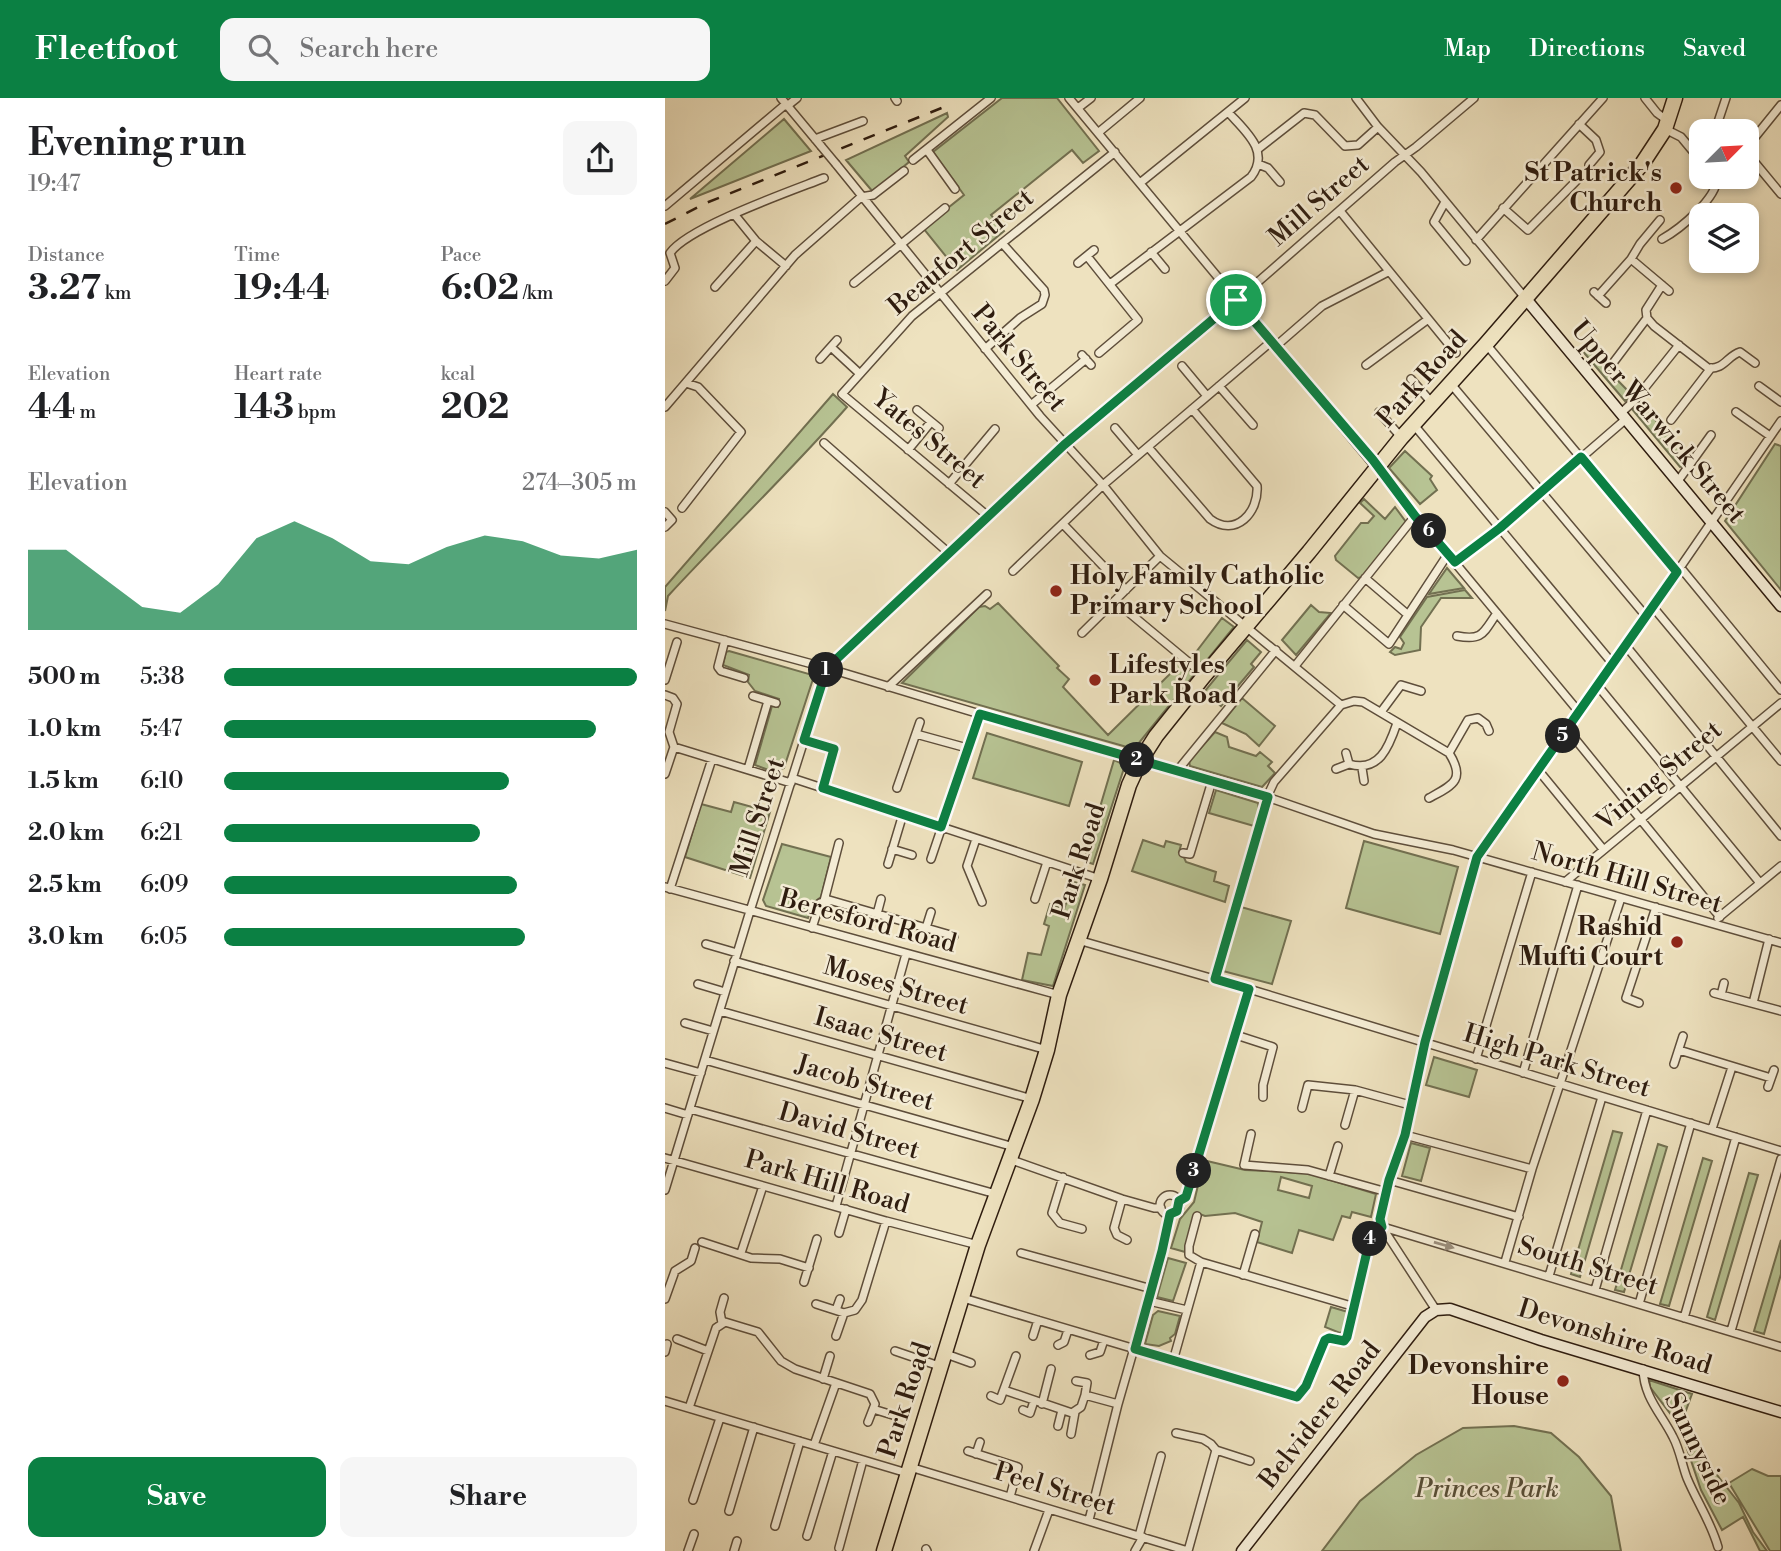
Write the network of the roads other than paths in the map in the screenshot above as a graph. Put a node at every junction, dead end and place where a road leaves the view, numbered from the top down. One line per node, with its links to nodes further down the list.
1 (797, 98): 13 (street)
2 (1069, 98): 15 (street)
3 (1091, 98): 15 (street)
4 (1140, 98): 22 (street)
5 (1245, 98): 16 (street)
6 (1356, 98): 21 (street)
7 (1474, 98): 29 (street, Mill Street)
8 (1602, 98): 19 (street)
9 (1645, 98): 20 (street)
10 (1675, 98): 20 (highway, Park Road)
11 (1726, 98): 17 (street)
12 (985, 100): 27 (street)
13 (785, 103): 24 (street, Park Street); 42 (street)
14 (1781, 105): 23 (street)
15 (1078, 108): 22 (street)
16 (1228, 112): 26 (street); 36 (street)
17 (1719, 119)
18 (863, 121): 24 (street)
19 (1579, 124): 44 (street); 44 (street)
20 (1667, 125): 25 (street); 70 (highway, Park Road)
21 (1378, 127): 26 (street); 29 (street)
22 (1099, 132): 28 (street)
23 (1759, 132)
24 (815, 139): 40 (street, Park Street, bridge)
25 (1689, 146)
26 (1258, 149): 31 (street)
27 (927, 150): 30 (street); 37 (street)
28 (1115, 152): 36 (street); 52 (street, Beaufort Street)
29 (1406, 155): 41 (street); 45 (street, Mill Street)
30 (913, 160)
31 (1258, 164): 35 (street); 48 (street)
32 (1759, 167): 39 (street)
33 (904, 171): 40 (street)
34 (824, 178): 46 (street)
35 (1280, 182)
36 (1140, 183): 48 (street)
37 (955, 189)
38 (1715, 189): 49 (street)
39 (1781, 194)
40 (861, 197): 53 (street, Park Street); 60 (street)
41 (1445, 202): 50 (street); 58 (street)
42 (665, 206)
43 (945, 208): 53 (street)
44 (1503, 208): 50 (street)
45 (1340, 211): 62 (street); 71 (street, Mill Street)
46 (734, 215): 51 (street); 63 (street)
47 (1660, 220): 57 (street)
48 (1181, 230): 55 (street); 71 (street)
49 (1662, 239)
50 (1476, 240): 70 (street)
51 (756, 241): 60 (street); 67 (street)
52 (1002, 243): 69 (street, Beaufort Street); 80 (street)
53 (899, 245): 64 (street); 69 (street, Park Street)
54 (1094, 250): 56 (street)
55 (1151, 252): 61 (street); 65 (street)
56 (1087, 256): 59 (street); 65 (street)
57 (1631, 259): 66 (street); 72 (street)
58 (1466, 261)
59 (1078, 263)
60 (786, 265): 92 (street)
61 (1165, 270)
62 (1388, 272): 74 (street); 76 (street)
63 (665, 281)
64 (854, 283)
65 (1110, 284): 82 (street)
66 (1662, 285): 68 (street); 73 (street)
67 (715, 287)
68 (1669, 291)
69 (940, 294): 80 (street, Park Street); 90 (street, Beaufort Street)
70 (1526, 299): 77 (highway, Park Road); 106 (main road, Upper Warwick Street)
71 (1236, 300): 76 (street); 119 (street, Mill Street)
72 (1606, 303)
73 (1647, 318): 78 (street); 88 (street)
74 (1427, 320): 81 (street); 86 (street)
75 (837, 340): 79 (street)
76 (1274, 343): 94 (street); 126 (street)
77 (1486, 344): 93 (highway, Park Road); 125 (street)
78 (1679, 345): 89 (street); 106 (street)
79 (831, 347): 83 (street); 90 (street)
80 (985, 349): 100 (street, Park Street)
81 (1456, 353)
82 (1099, 354)
83 (820, 359)
84 (1086, 360): 100 (street)
85 (1755, 363): 89 (street)
86 (1366, 365)
87 (1182, 366): 97 (street)
88 (1610, 366)
89 (1711, 368): 107 (street)
90 (859, 373): 96 (street, Beaufort Street)
91 (1411, 379): 99 (street)
92 (686, 383): 101 (street); 132 (street)
93 (1451, 384): 99 (highway, Park Road); 131 (street)
94 (1219, 386): 97 (street); 110 (street)
95 (1759, 386): 98 (street)
96 (842, 394): 122 (street, Yates Street)
97 (1207, 396): 102 (street)
98 (1781, 402)
99 (1433, 404): 111 (highway, Park Road)
100 (1031, 405): 119 (street, Park Street)
101 (665, 407)
102 (1192, 409): 121 (street); 121 (street)
103 (917, 410): 109 (street)
104 (1379, 412): 117 (street)
105 (1736, 412): 116 (street)
106 (1624, 416): 125 (street); 127 (main road, Upper Warwick Street)
107 (1671, 420)
108 (1781, 421): 116 (street)
109 (931, 422): 112 (street); 122 (street)
110 (1253, 425)
111 (1414, 425): 117 (highway, Park Road); 140 (street)
112 (939, 428)
113 (1115, 428): 124 (street)
114 (995, 429): 128 (street)
115 (1711, 435): 123 (street)
116 (1770, 436): 137 (street)
117 (1401, 438): 126 (highway, Park Road)
118 (824, 443): 141 (street)
119 (1064, 445): 129 (street, Park Street); 136 (street, Mill Street)
120 (1691, 446): 123 (street)
121 (1148, 447): 124 (street)
122 (908, 450): 128 (street, Yates Street)
123 (1699, 452): 127 (street)
124 (1138, 455): 129 (street)
125 (1581, 457): 131 (street); 145 (street)
126 (1376, 468): 135 (street); 158 (highway, Park Road)
127 (1678, 481): 137 (main road, Upper Warwick Street)
128 (949, 484): 136 (street, Yates Street)
129 (1103, 485): 138 (street); 143 (street, Park Street)
130 (683, 491): 132 (street)
131 (1542, 492): 140 (street); 156 (street)
132 (690, 498): 133 (street)
133 (682, 508)
134 (665, 512): 139 (street)
135 (1415, 516): 142 (street); 147 (street)
136 (989, 517): 141 (street, Mill Street)
137 (1712, 522): 145 (street); 152 (main road, Upper Warwick Street)
138 (1063, 524): 146 (street); 148 (street)
139 (665, 527)
140 (1500, 528): 144 (street); 167 (street)
141 (950, 554): 169 (street, Mill Street)
142 (1448, 554): 144 (street); 155 (street)
143 (1160, 556): 148 (street); 158 (street, Park Street)
144 (1455, 562): 154 (street)
145 (1678, 570): 153 (street); 175 (street)
146 (1013, 571)
147 (1365, 578): 151 (street); 155 (street)
148 (1126, 590): 150 (street)
149 (987, 594): 174 (street)
150 (1115, 601): 159 (street); 170 (street)
151 (1343, 605): 163 (street); 168 (street)
152 (1781, 606)
153 (1653, 607): 156 (street); 186 (street)
154 (1497, 612): 160 (street); 182 (street)
155 (1407, 614): 163 (street)
156 (1645, 615): 165 (street)
157 (665, 624): 161 (street, North Hill Street)
158 (1246, 625): 166 (street, Park Street); 170 (highway, Park Road)
159 (1082, 633)
160 (1457, 636)
161 (725, 640): 169 (street, North Hill Street); 171 (street)
162 (677, 642): 172 (street)
163 (1390, 642): 164 (street)
164 (1401, 646)
165 (1626, 646): 167 (street); 195 (street)
166 (1276, 650): 168 (street, Park Street); 203 (street)
167 (1613, 664): 173 (street)
168 (1295, 666): 180 (street, Park Street)
169 (827, 668): 174 (street, North Hill Street); 190 (street, Mill Street)
170 (1204, 676): 197 (highway, Park Road)
171 (744, 678)
172 (665, 680)
173 (1598, 686): 182 (street); 209 (street)
174 (888, 687): 183 (street, North Hill Street)
175 (1781, 690)
176 (1421, 691): 181 (street)
177 (665, 695): 191 (street)
178 (753, 696): 201 (street)
179 (1781, 703): 186 (street, Vining Street)
180 (1341, 705): 181 (street); 212 (street)
181 (1381, 712): 185 (street)
182 (1579, 712): 187 (street)
183 (980, 714): 192 (street); 197 (street, North Hill Street)
184 (920, 722): 189 (street)
185 (1397, 723): 193 (street); 200 (street)
186 (1752, 726): 195 (street, Vining Street); 198 (street)
187 (1567, 729): 204 (street); 215 (street)
188 (1489, 731): 193 (street)
189 (916, 734): 192 (street); 211 (street)
190 (804, 740): 206 (street, Mill Street); 210 (street)
191 (674, 747): 196 (street); 205 (street)
192 (967, 748): 216 (street)
193 (1449, 752): 213 (street)
194 (1346, 753): 199 (street)
195 (1717, 756): 209 (street, Vining Street); 217 (street)
196 (712, 760): 201 (street); 234 (street)
197 (1140, 761): 203 (street, North Hill Street); 230 (highway, Park Road)
198 (1781, 761)
199 (1349, 764): 200 (street); 202 (street)
200 (1362, 768): 208 (street)
201 (748, 769): 206 (street)
202 (1336, 769)
203 (1177, 771): 207 (street, North Hill Street)
204 (1539, 771): 221 (street); 224 (street)
205 (665, 774)
206 (791, 780): 210 (street); 241 (street, Mill Street)
207 (1212, 781): 212 (street, North Hill Street); 222 (street)
208 (1364, 781)
209 (1681, 785): 215 (street, Vining Street); 232 (street)
210 (823, 788): 214 (street)
211 (897, 788)
212 (1268, 797): 224 (street, North Hill Street); 255 (street)
213 (1429, 798)
214 (903, 814): 216 (street); 220 (street)
215 (1641, 818): 221 (street, Vining Street); 244 (street)
216 (941, 827): 218 (street); 225 (street)
217 (1781, 836)
218 (976, 839): 226 (street); 239 (street)
219 (839, 843): 238 (street)
220 (892, 849): 223 (street); 227 (street)
221 (1603, 849): 231 (street, Vining Street)
222 (1183, 853)
223 (912, 855)
224 (1477, 857): 229 (street, North Hill Street); 270 (street)
225 (930, 859)
226 (1047, 862): 230 (street); 237 (street)
227 (888, 864)
228 (1781, 866): 232 (street)
229 (1532, 872): 231 (street, North Hill Street); 274 (street)
230 (1100, 879): 250 (highway, Park Road)
231 (1565, 882): 233 (street, North Hill Street)
232 (1760, 883): 244 (street)
233 (1577, 886): 235 (street, North Hill Street); 280 (street)
234 (667, 888): 241 (street, Beresford Road)
235 (1621, 898): 240 (street, North Hill Street); 281 (street)
236 (881, 899): 243 (street)
237 (1035, 900)
238 (824, 901): 243 (street); 246 (street)
239 (982, 902)
240 (1655, 907): 245 (street, North Hill Street); 261 (street)
241 (750, 911): 246 (street, Beresford Road); 254 (street, Mill Street)
242 (931, 912): 247 (street)
243 (877, 914): 247 (street)
244 (1720, 916): 245 (street)
245 (1713, 923): 249 (street, North Hill Street)
246 (812, 928): 253 (street, Beresford Road)
247 (926, 928): 248 (street)
248 (949, 937)
249 (1769, 939): 251 (street, North Hill Street); 262 (street)
250 (1078, 940): 255 (street, High Park Street); 260 (highway, Park Road)
251 (1781, 943)
252 (706, 944): 254 (street, Moses Street)
253 (906, 954): 260 (street, Beresford Road); 263 (street)
254 (736, 957): 259 (street, Mill Street); 263 (street, Moses Street)
255 (1215, 979): 258 (street, High Park Street)
256 (1724, 983): 262 (street)
257 (698, 984): 259 (street)
258 (1249, 989): 268 (street); 270 (street, High Park Street)
259 (725, 992): 264 (street, Mill Street)
260 (1059, 995): 271 (highway, Park Road)
261 (1639, 1003)
262 (1753, 1003): 265 (street)
263 (891, 1006): 271 (street, Moses Street); 273 (street)
264 (720, 1011): 267 (street, Mill Street); 273 (street, Isaac Street)
265 (1781, 1011)
266 (685, 1023): 267 (street)
267 (713, 1031): 275 (street, Mill Street)
268 (1236, 1035): 284 (street); 315 (street)
269 (1683, 1036): 272 (street)
270 (1425, 1042): 274 (street, High Park Street); 288 (street)
271 (1047, 1049): 286 (highway, Park Road)
272 (1679, 1050): 277 (street); 278 (street)
273 (877, 1056): 286 (street, Isaac Street); 287 (street)
274 (1476, 1059): 280 (street, High Park Street)
275 (705, 1060): 279 (street, Mill Street); 287 (street, Jacob Street)
276 (665, 1063): 279 (street)
277 (1674, 1064)
278 (1732, 1067): 282 (street); 295 (street)
279 (701, 1073): 292 (street, Mill Street)
280 (1523, 1073): 281 (street, High Park Street)
281 (1561, 1084): 285 (street, High Park Street); 306 (street)
282 (1768, 1087)
283 (1355, 1090): 288 (street); 290 (street); 294 (street)
284 (1263, 1097)
285 (1602, 1097): 291 (street, High Park Street); 338 (street)
286 (1032, 1099): 301 (highway, Park Road)
287 (864, 1105): 301 (street, Jacob Street); 302 (street)
288 (1410, 1105): 297 (street)
289 (665, 1108): 292 (street, David Street)
290 (1302, 1108)
291 (1647, 1110): 293 (street, High Park Street); 341 (street)
292 (689, 1112): 302 (street, David Street); 305 (street, Mill Street)
293 (1691, 1123): 295 (street, High Park Street); 348 (street)
294 (1345, 1125)
295 (1712, 1129): 298 (street, High Park Street)
296 (1251, 1134): 307 (street)
297 (1405, 1135): 306 (street); 309 (street)
298 (1736, 1137): 300 (street, High Park Street); 354 (street)
299 (1338, 1146): 307 (street)
300 (1781, 1151)
301 (1011, 1153): 308 (street, Jacob Street); 313 (highway, Park Road)
302 (851, 1154): 313 (street, David Street); 316 (street)
303 (665, 1158): 305 (street, Park Hill Road)
304 (1781, 1159): 358 (street)
305 (675, 1161): 310 (street, Park Hill Road); 311 (street, Mill Street)
306 (1532, 1169): 321 (street)
307 (1329, 1176): 312 (street)
308 (1063, 1177): 314 (street, Jacob Street); 324 (street)
309 (1389, 1180): 312 (street); 321 (street)
310 (763, 1185): 316 (street, Park Hill Road); 332 (street)
311 (665, 1190)
312 (1387, 1192): 323 (street)
313 (996, 1194): 330 (highway, Park Road)
314 (1122, 1199): 317 (street, Jacob Street); 328 (street)
315 (1179, 1201): 317 (street); 319 (street)
316 (836, 1206): 318 (street, Park Hill Road)
317 (1161, 1208): 319 (street)
318 (846, 1209): 322 (street, Park Hill Road); 325 (street)
319 (1170, 1214): 340 (street)
320 (1197, 1216): 334 (street)
321 (1519, 1217): 335 (street)
322 (886, 1221): 330 (street, Park Hill Road); 353 (street)
323 (1382, 1227): 335 (street, South Street, one-way to 335); 349 (street); 352 (street)
324 (1082, 1229)
325 (839, 1233)
326 (1255, 1234): 337 (street)
327 (817, 1239): 336 (street)
328 (1127, 1240)
329 (702, 1242): 332 (street)
330 (978, 1245): 344 (highway, Park Road)
331 (695, 1248): 345 (street)
332 (741, 1253): 336 (street)
333 (1021, 1253): 340 (street)
334 (1201, 1262): 337 (street); 351 (street)
335 (1505, 1262): 338 (street, South Street)
336 (809, 1268): 339 (street)
337 (1243, 1275): 349 (street)
338 (1549, 1276): 341 (street, South Street)
339 (804, 1282)
340 (1152, 1289): 346 (street)
341 (1595, 1290): 348 (street, South Street)
342 (724, 1298): 356 (street)
343 (840, 1298): 350 (street)
344 (963, 1298): 355 (street); 371 (highway, Park Road)
345 (665, 1299)
346 (1149, 1301): 351 (street); 365 (street)
347 (815, 1304): 350 (street)
348 (1639, 1304): 354 (street, South Street)
349 (1355, 1307): 372 (street)
350 (836, 1310): 353 (street)
351 (1187, 1310): 372 (street)
352 (1436, 1310): 375 (main road, Devonshire Road); 425 (main road, Belvidere Road)
353 (844, 1313): 359 (street)
354 (1684, 1318): 358 (street, South Street)
355 (1038, 1320): 357 (street); 360 (street)
356 (722, 1323): 366 (street); 376 (street)
357 (1068, 1329): 362 (street); 363 (street)
358 (1731, 1331): 364 (street, South Street)
359 (836, 1336)
360 (1033, 1336)
361 (677, 1339): 366 (street)
362 (1104, 1340): 365 (street); 368 (street)
363 (1058, 1345)
364 (1781, 1345)
365 (1135, 1349): 372 (street); 384 (street)
366 (708, 1351): 385 (street)
367 (895, 1351): 371 (street)
368 (1090, 1355)
369 (830, 1356): 376 (street)
370 (1016, 1356): 379 (street)
371 (944, 1360): 373 (street); 406 (highway, Park Road)
372 (1173, 1361)
373 (971, 1363)
374 (1051, 1368): 383 (street)
375 (1643, 1370): 390 (main road, Devonshire Road); 417 (street, Sunnyside)
376 (823, 1379): 378 (street)
377 (1076, 1381): 380 (street)
378 (836, 1383): 386 (street); 400 (street)
379 (1004, 1390): 381 (street); 383 (street)
380 (1085, 1395): 384 (street); 389 (street)
381 (991, 1396)
382 (665, 1401): 385 (street, Peel Street)
383 (1038, 1403): 387 (street); 388 (street)
384 (1118, 1404): 411 (street)
385 (689, 1408): 392 (street, Peel Street)
386 (873, 1409): 391 (street); 393 (street)
387 (1023, 1410)
388 (1062, 1410): 389 (street); 394 (street)
389 (1075, 1412): 397 (street)
390 (1781, 1412)
391 (896, 1416)
392 (720, 1418): 395 (street, Peel Street); 408 (street)
393 (868, 1422)
394 (1058, 1426)
395 (754, 1427): 398 (street, Peel Street); 410 (street)
396 (1176, 1433): 401 (street)
397 (1071, 1434)
398 (800, 1441): 400 (street, Peel Street); 412 (street)
399 (979, 1443): 407 (street)
400 (814, 1445): 402 (street, Peel Street)
401 (1216, 1450): 405 (street); 424 (street)
402 (832, 1451): 404 (street, Peel Street); 414 (street)
403 (1161, 1456): 415 (street)
404 (863, 1460): 406 (street, Peel Street); 418 (street)
405 (1250, 1461)
406 (908, 1470): 407 (street, Peel Street); 421 (highway, Park Road)
407 (1010, 1497): 409 (street, Peel Street)
408 (693, 1500)
409 (1049, 1510): 411 (street, Peel Street); 422 (street)
410 (729, 1511)
411 (1089, 1520): 415 (street, Peel Street)
412 (775, 1526)
413 (694, 1534): 419 (street)
414 (807, 1536)
415 (1141, 1537): 423 (street); 424 (street, Peel Street)
416 (737, 1541): 420 (street)
417 (1718, 1547)
418 (839, 1548)
419 (688, 1551)
420 (734, 1551)
421 (884, 1551)
422 (1034, 1551)
423 (1135, 1551)
424 (1188, 1551)
425 (1242, 1551)

